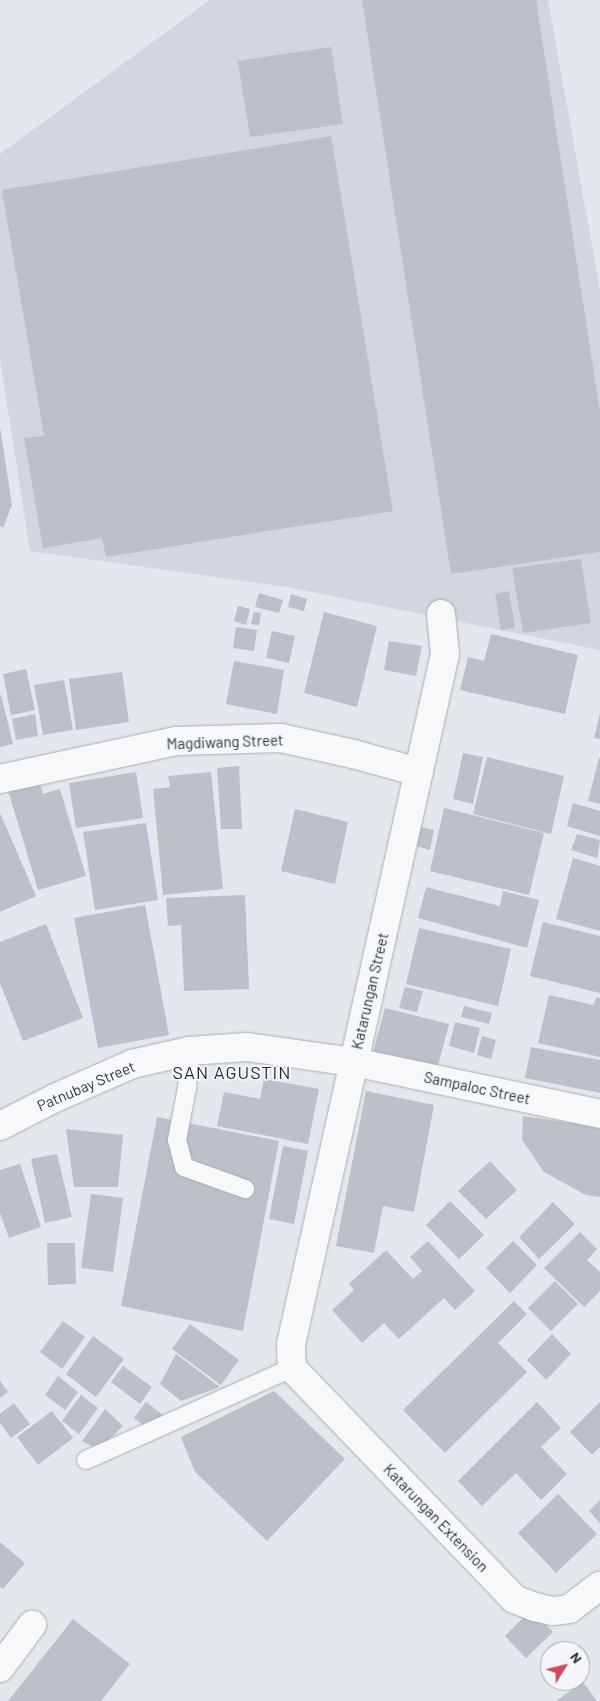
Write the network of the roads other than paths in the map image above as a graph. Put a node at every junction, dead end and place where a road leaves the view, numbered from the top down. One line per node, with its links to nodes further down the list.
1 (441, 614): 2 (street, Katarungan Street)
2 (419, 772): 3 (street, Magdiwang Street); 5 (street, Katarungan Street)
3 (0, 779)
4 (189, 1051): 5 (street, Patnubay Street); 7 (street, Patnubay Street); 8 (lane)
5 (354, 1062): 6 (street, Sampaloc Street); 9 (street, Katarungan Street)
6 (600, 1114)
7 (0, 1126)
8 (245, 1189)
9 (292, 1368): 10 (lane); 11 (street, Katarungan Extension)
10 (86, 1460)
11 (600, 1586)
12 (32, 1625): 13 (street)
13 (0, 1668)

